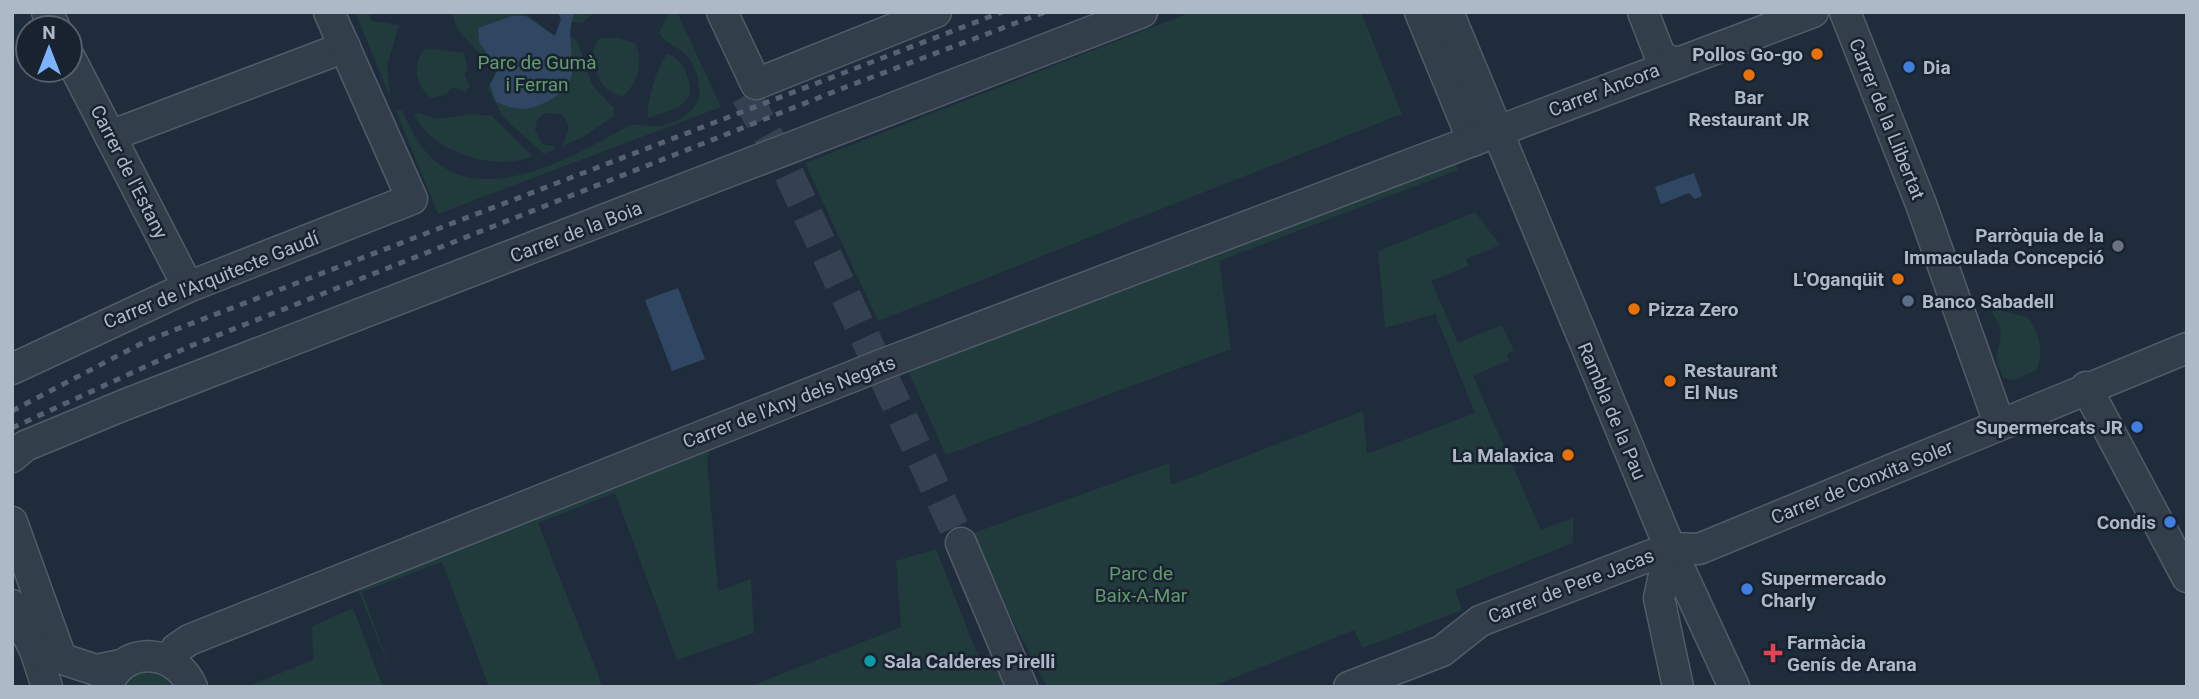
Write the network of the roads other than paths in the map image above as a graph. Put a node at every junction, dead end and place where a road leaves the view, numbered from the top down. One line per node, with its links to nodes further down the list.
1 (330, 12): 11 (street)
2 (709, 12): 14 (street)
3 (722, 12): 14 (street)
4 (1142, 12): 22 (street, Carrer de la Boia)
5 (1420, 12): 16 (street, Rambla de la Pau)
6 (1448, 12): 16 (street, Rambla de la Pau)
7 (1643, 12): 12 (street)
8 (1813, 12): 12 (street, Carrer Àncora)
9 (1845, 12): 21 (street, Carrer de la Llibertat)
10 (929, 14): 14 (street)
11 (345, 47): 15 (street); 17 (street, Carrer de l'Arquitecte Gaudí)
12 (1664, 63): 16 (street, Carrer Àncora)
13 (83, 84): 15 (street, Carrer de l'Estany)
14 (751, 89)
15 (110, 136): 17 (street, Carrer de l'Estany)
16 (1485, 136): 26 (street, Rambla de la Pau); 30 (street, Carrer de l'Any dels Negats)
17 (188, 286): 19 (street, Carrer de l'Arquitecte Gaudí)
18 (2187, 348): 20 (street, Carrer de Conxita Soler)
19 (12, 369)
20 (2086, 387): 21 (street, Carrer de Conxita Soler); 27 (street)
21 (1999, 423): 24 (street, Carrer de Conxita Soler)
22 (12, 457)
23 (12, 522): 29 (street)
24 (1724, 538): 26 (street, Carrer de Pere Jacas)
25 (961, 543): 34 (street)
26 (1670, 548): 35 (street, Carrer de Pere Jacas); 36 (street); 37 (street, Rambla de la Pau)
27 (2187, 577)
28 (12, 605): 29 (street)
29 (48, 654): 31 (street); 32 (street)
30 (172, 662): 31 (street); 33 (street)
31 (114, 676)
32 (47, 687)
33 (192, 687)
34 (1023, 687)
35 (1349, 687)
36 (1678, 687)
37 (1734, 687)

